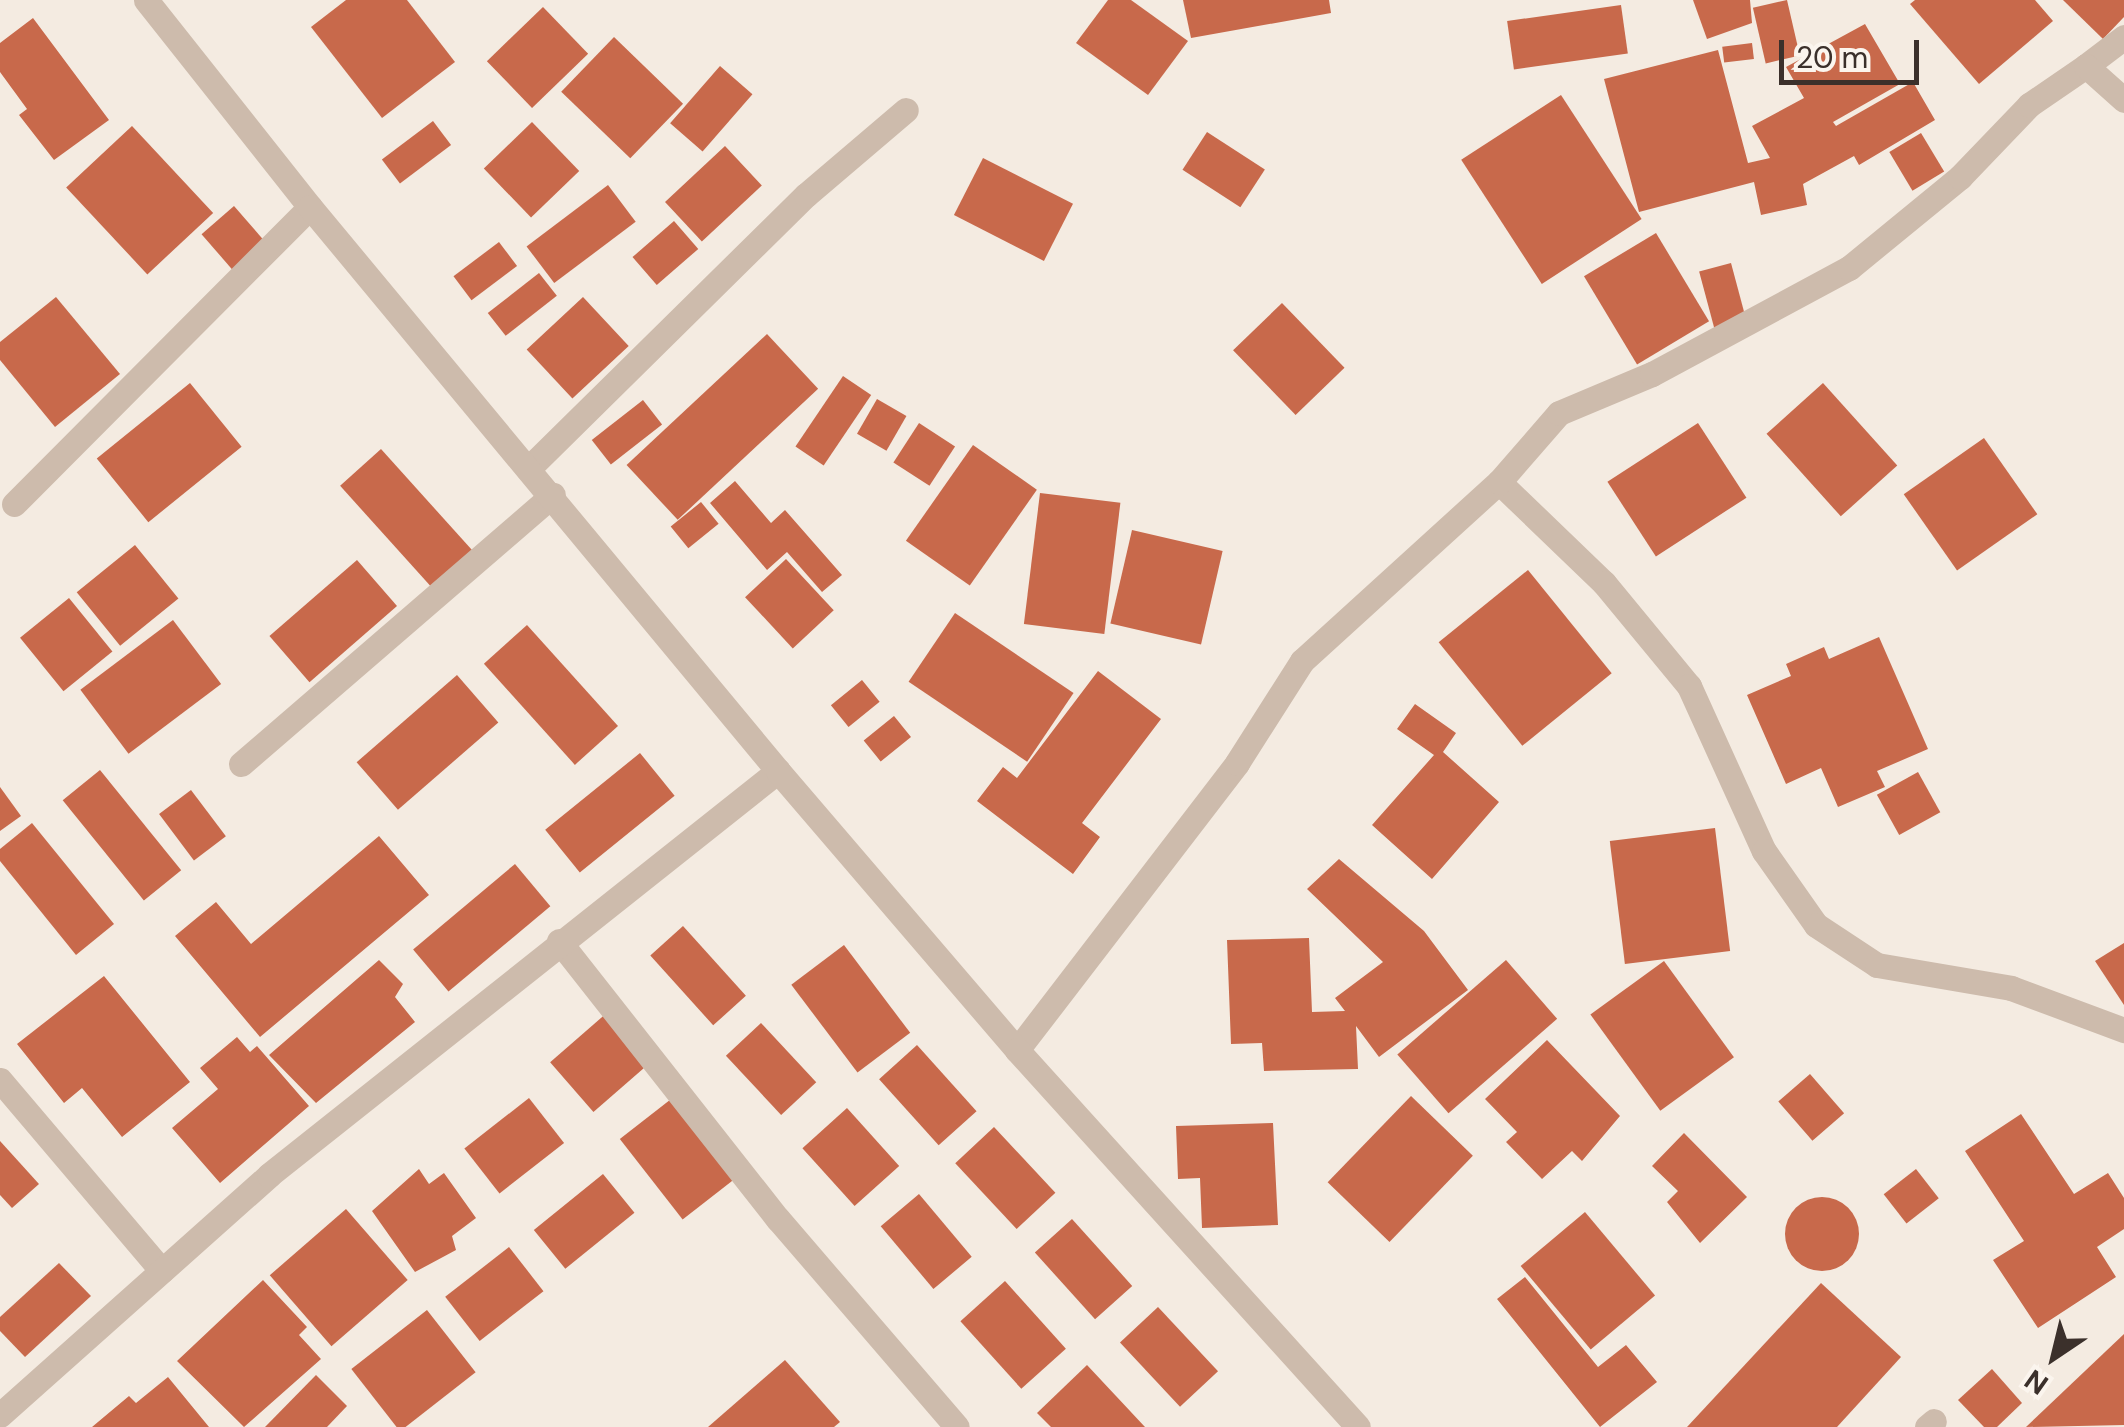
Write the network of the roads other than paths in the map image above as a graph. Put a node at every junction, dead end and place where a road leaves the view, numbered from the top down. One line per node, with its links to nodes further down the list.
1 (146, 0): 6 (street)
2 (2124, 36): 3 (street)
3 (2086, 66): 4 (street); 8 (street)
4 (2124, 100)
5 (906, 110): 7 (street)
6 (310, 207): 7 (street); 10 (street)
7 (528, 469): 9 (street)
8 (1500, 482): 14 (street); 15 (street)
9 (553, 495): 11 (street); 12 (street)
10 (14, 504)
11 (241, 764)
12 (778, 771): 13 (street); 15 (street)
13 (560, 941): 17 (street); 19 (street)
14 (2124, 1030)
15 (1017, 1050): 20 (street)
16 (0, 1080): 17 (street)
17 (162, 1271): 18 (street)
18 (0, 1415)
19 (957, 1427)
20 (1358, 1427)

